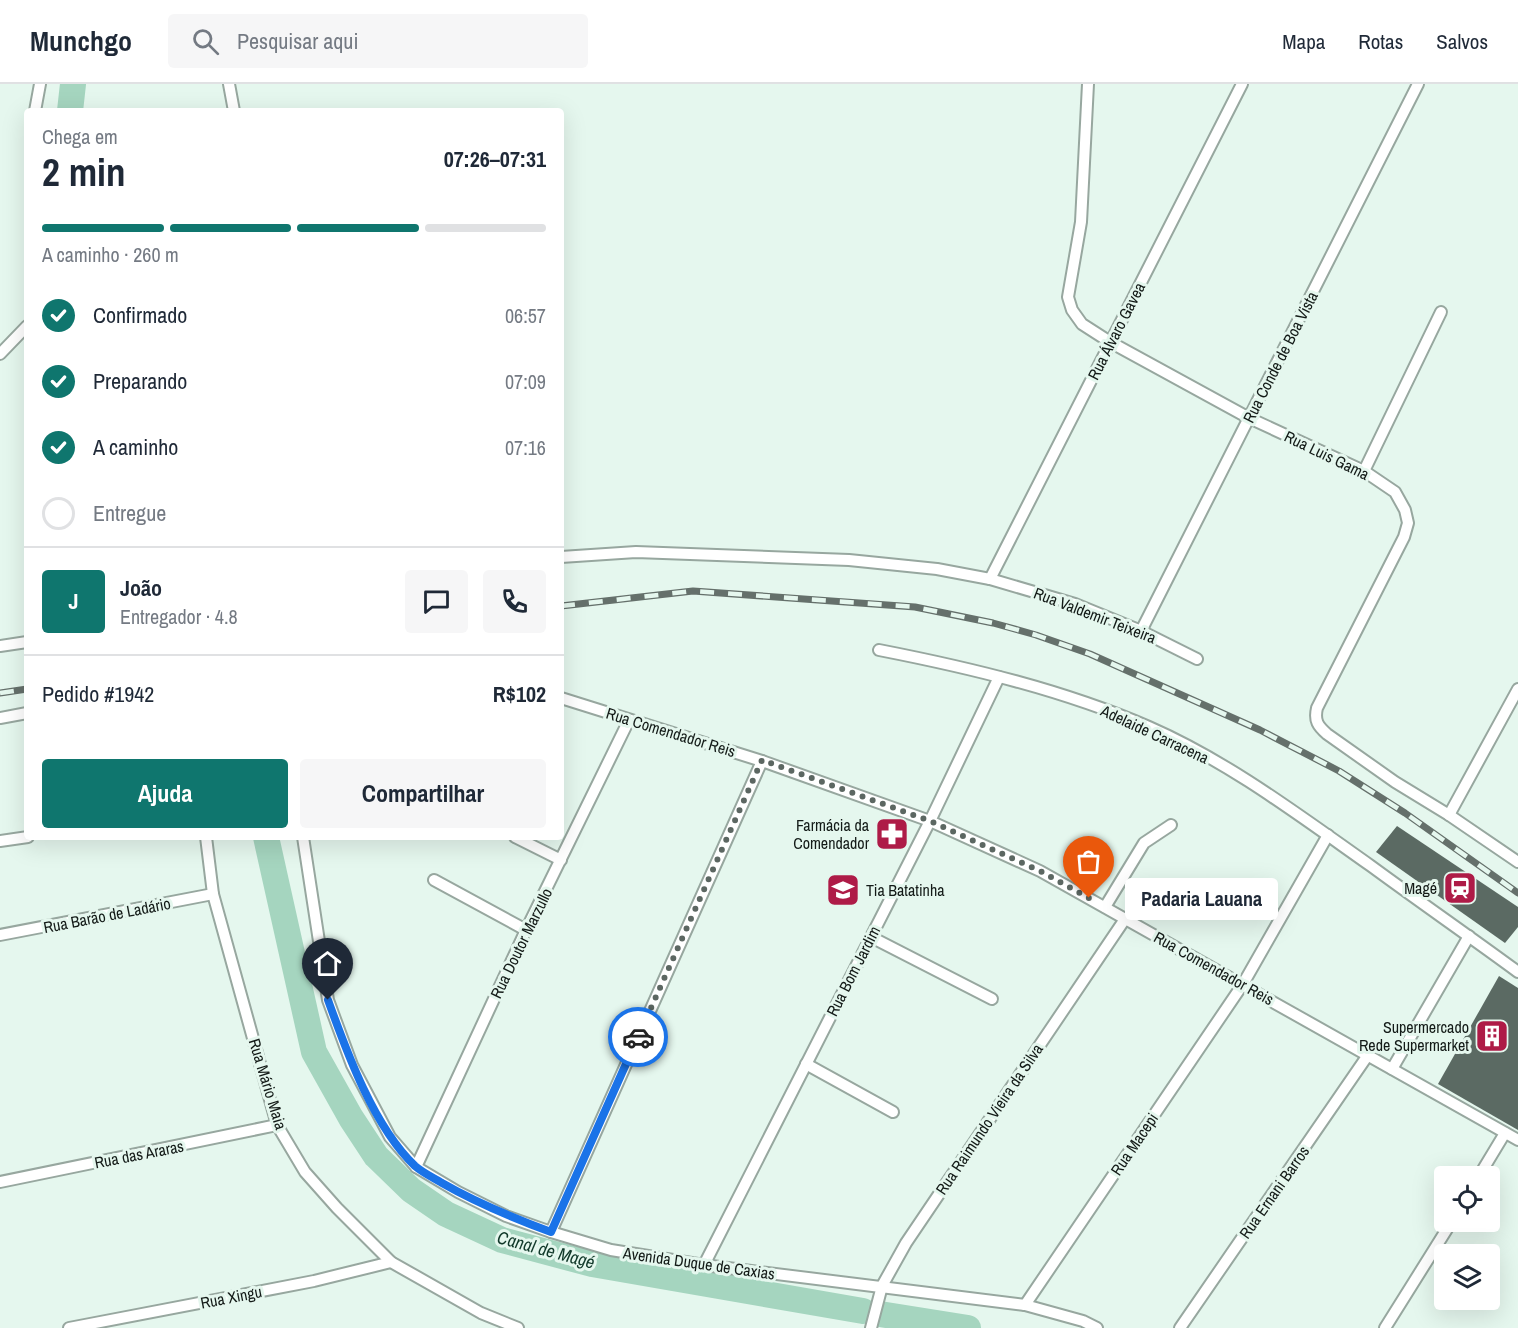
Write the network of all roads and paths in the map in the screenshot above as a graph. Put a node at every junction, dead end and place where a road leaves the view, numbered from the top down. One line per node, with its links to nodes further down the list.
1 (40, 84): 6 (street)
2 (230, 84): 7 (street)
3 (1088, 84): 10 (street, Rua Luis Gama)
4 (1242, 84): 10 (street, Rua Álvaro Gavea)
5 (1418, 84): 12 (street, Rua Conde de Boa Vista)
6 (36, 108)
7 (234, 108)
8 (1441, 312): 13 (street)
9 (24, 329): 11 (street)
10 (1110, 342): 12 (street, Rua Luis Gama); 15 (street, Rua Álvaro Gavea)
11 (0, 354)
12 (1249, 418): 13 (street, Rua Luis Gama); 16 (street, Rua Conde de Boa Vista)
13 (1364, 471): 28 (street, Rua Luis Gama)
14 (564, 557): 15 (street, Rua Valdemir Teixeira)
15 (990, 579): 16 (street, Rua Valdemir Teixeira)
16 (1141, 631): 20 (street, Rua Valdemir Teixeira)
17 (24, 642): 18 (street)
18 (0, 646)
19 (879, 650): 21 (street, Adelaide Carracena)
20 (1197, 659)
21 (999, 677): 29 (street, Rua Bom Jardim); 31 (street, Adelaide Carracena)
22 (1518, 689): 28 (street)
23 (564, 699): 26 (street, Rua Comendador Reis)
24 (24, 714): 25 (street)
25 (0, 718)
26 (629, 720): 27 (street, Rua Comendador Reis); 37 (street, Rua Doutor Marzullo)
27 (762, 760): 29 (street, Rua Comendador Reis); 60 (street)
28 (1449, 815): 38 (street, Rua Luis Gama)
29 (930, 821): 41 (street, Rua Comendador Reis); 46 (street, Rua Bom Jardim)
30 (1171, 825): 41 (street)
31 (1328, 836): 45 (street, Adelaide Carracena); 48 (street, Rua Macepi)
32 (24, 838): 36 (street)
33 (206, 840): 40 (street, Rua Mário Maia)
34 (303, 840): 58 (street, Avenida Duque de Caxias)
35 (521, 840): 37 (street)
36 (0, 841)
37 (561, 860): 43 (street, Rua Doutor Marzullo)
38 (1518, 862)
39 (434, 880): 43 (street)
40 (213, 894): 44 (street, Rua Barão de Ladário); 54 (street, Rua Mário Maia)
41 (1105, 908): 42 (street, Rua Comendador Reis)
42 (1125, 919): 48 (street, Rua Comendador Reis); 64 (street, Rua Raimundo Vieira da Silva)
43 (526, 930): 58 (street, Rua Doutor Marzullo)
44 (0, 935)
45 (1469, 936): 47 (street, Adelaide Carracena); 52 (street)
46 (871, 937): 49 (street); 51 (street, Rua Bom Jardim)
47 (1518, 972)
48 (1243, 984): 50 (street, Rua Comendador Reis); 65 (street, Rua Macepi)
49 (992, 999)
50 (1368, 1055): 52 (street, Rua Comendador Reis); 71 (street, Rua Ernani Barros)
51 (806, 1064): 53 (street); 63 (street, Rua Bom Jardim)
52 (1392, 1069): 55 (street, Rua Comendador Reis)
53 (893, 1112)
54 (277, 1125): 59 (street, Rua das Araras); 62 (street, Rua Mário Maia)
55 (1505, 1133): 56 (street, Rua Comendador Reis); 57 (street)
56 (1518, 1140)
57 (1485, 1166)
58 (416, 1167): 60 (street, Avenida Duque de Caxias)
59 (0, 1182)
60 (551, 1232): 63 (street, Avenida Duque de Caxias)
61 (1445, 1232): 72 (street)
62 (391, 1262): 66 (street, Rua Xingu); 68 (street, Rua Mário Maia)
63 (704, 1265): 64 (street, Avenida Duque de Caxias)
64 (882, 1287): 65 (street, Avenida Duque de Caxias); 69 (street, Rua Raimundo Vieira da Silva)
65 (1025, 1305): 70 (street, Avenida Duque de Caxias)
66 (85, 1327): 67 (street, Rua Xingu)
67 (69, 1328)
68 (518, 1328)
69 (871, 1328)
70 (1097, 1328)
71 (1180, 1328)
72 (1385, 1328)

